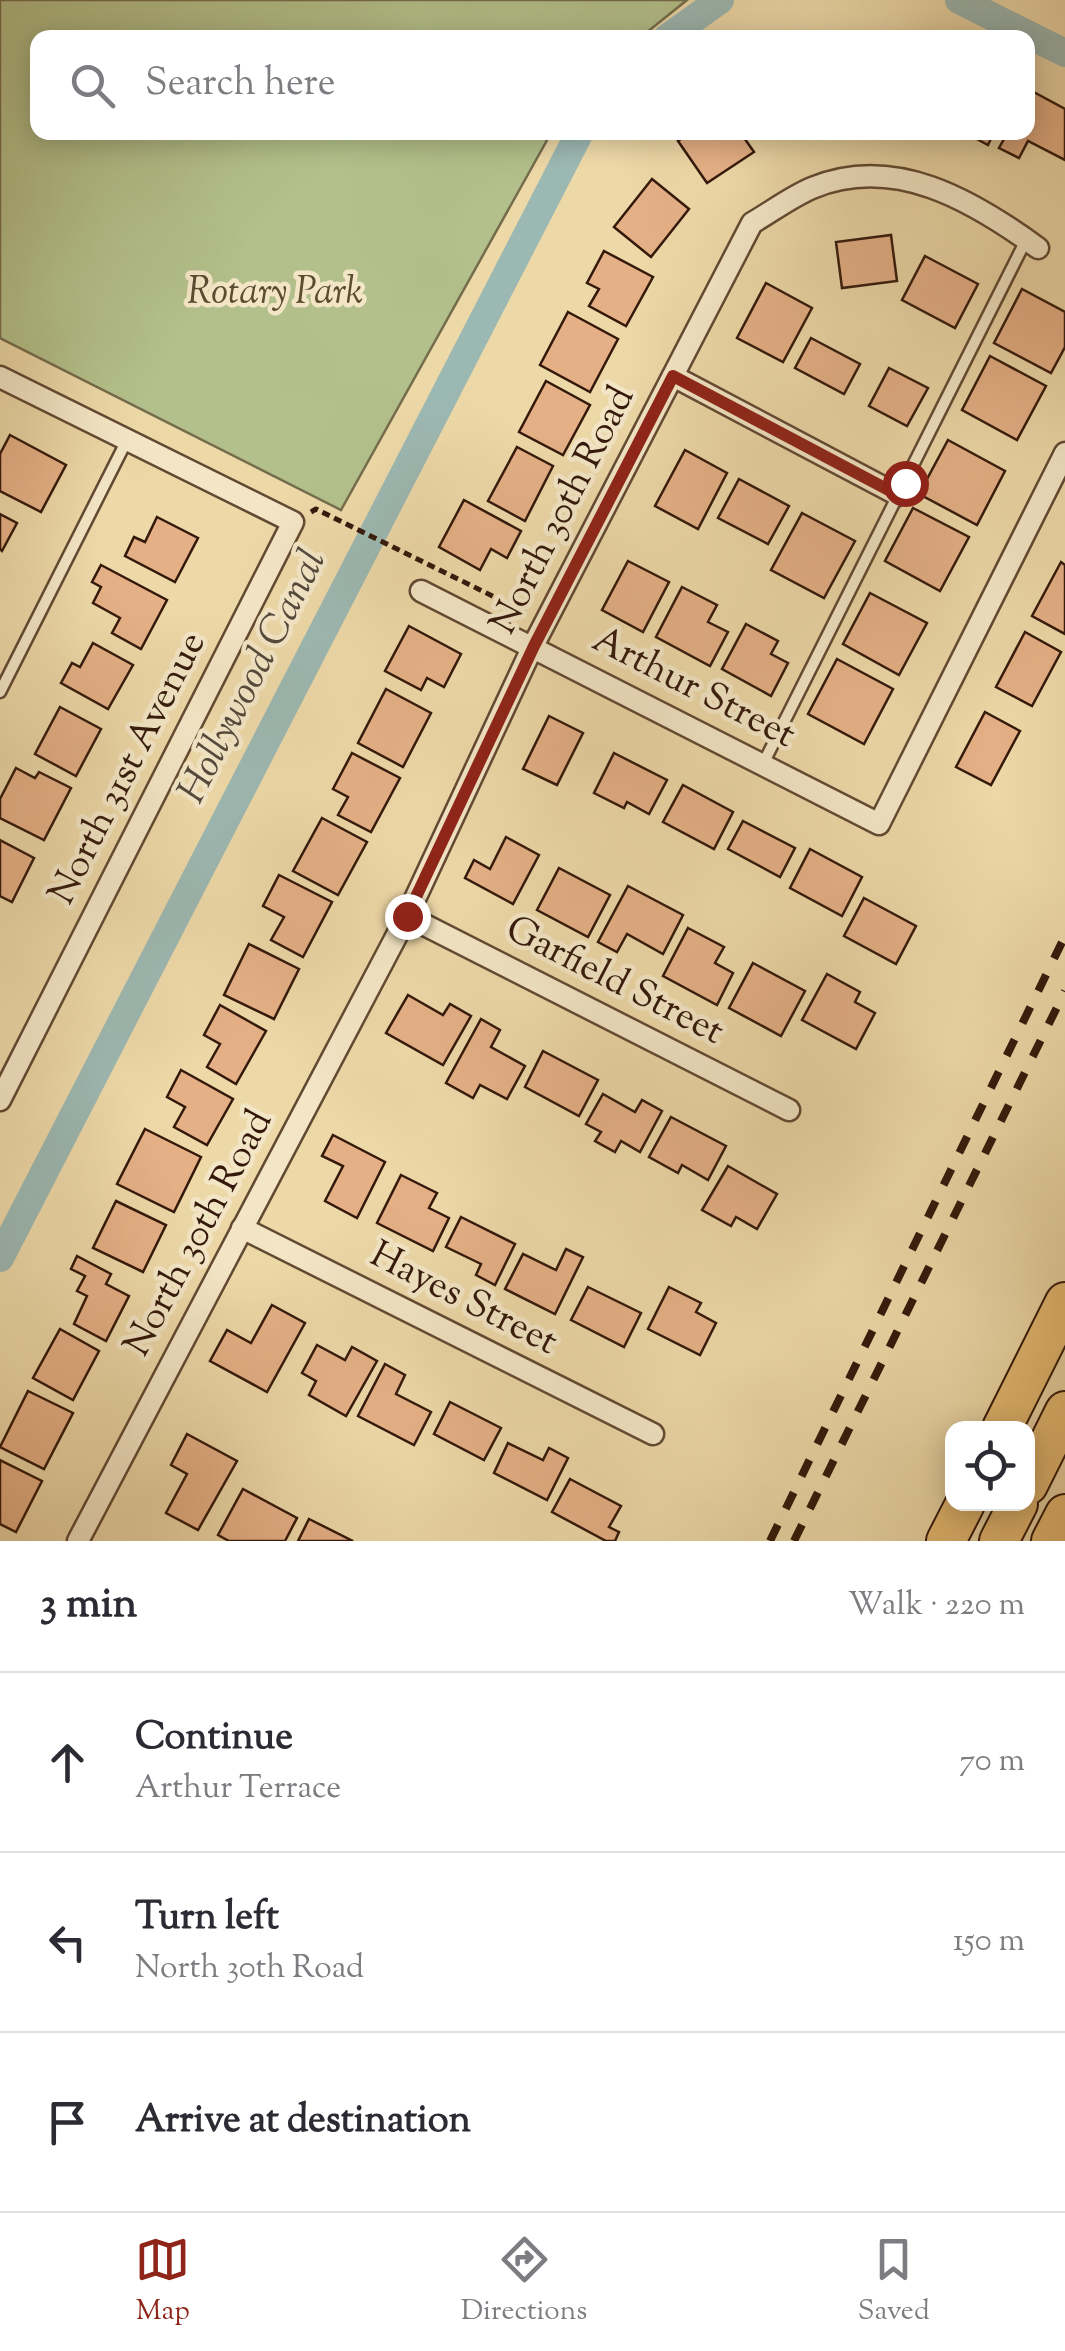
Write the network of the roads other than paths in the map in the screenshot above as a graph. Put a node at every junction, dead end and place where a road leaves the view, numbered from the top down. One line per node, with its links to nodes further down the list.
1 (1032, 244): 3 (street, North 30th Road); 6 (lane)
2 (0, 376): 4 (street)
3 (673, 376): 6 (street); 8 (street, North 30th Road)
4 (127, 440): 9 (lane); 12 (street, North 31st Avenue)
5 (1065, 453): 10 (street, Arthur Street)
6 (898, 495): 10 (lane)
7 (421, 591): 8 (street, Arthur Street)
8 (534, 646): 10 (street, Arthur Street); 11 (street, North 30th Road)
9 (0, 692)
10 (762, 764)
11 (407, 916): 13 (street, Garfield Street); 14 (street, North 30th Road)
12 (0, 1100)
13 (789, 1110)
14 (242, 1228): 18 (street, Hayes Street); 23 (street, North 30th Road)
15 (1065, 1302): 17 (highway)
16 (1065, 1411): 19 (highway)
17 (1006, 1421)
18 (653, 1434)
19 (1035, 1471)
20 (961, 1511): 24 (highway)
21 (1014, 1511): 25 (highway)
22 (1065, 1514): 26 (highway)
23 (80, 1540)
24 (946, 1541)
25 (999, 1541)
26 (1051, 1541)

